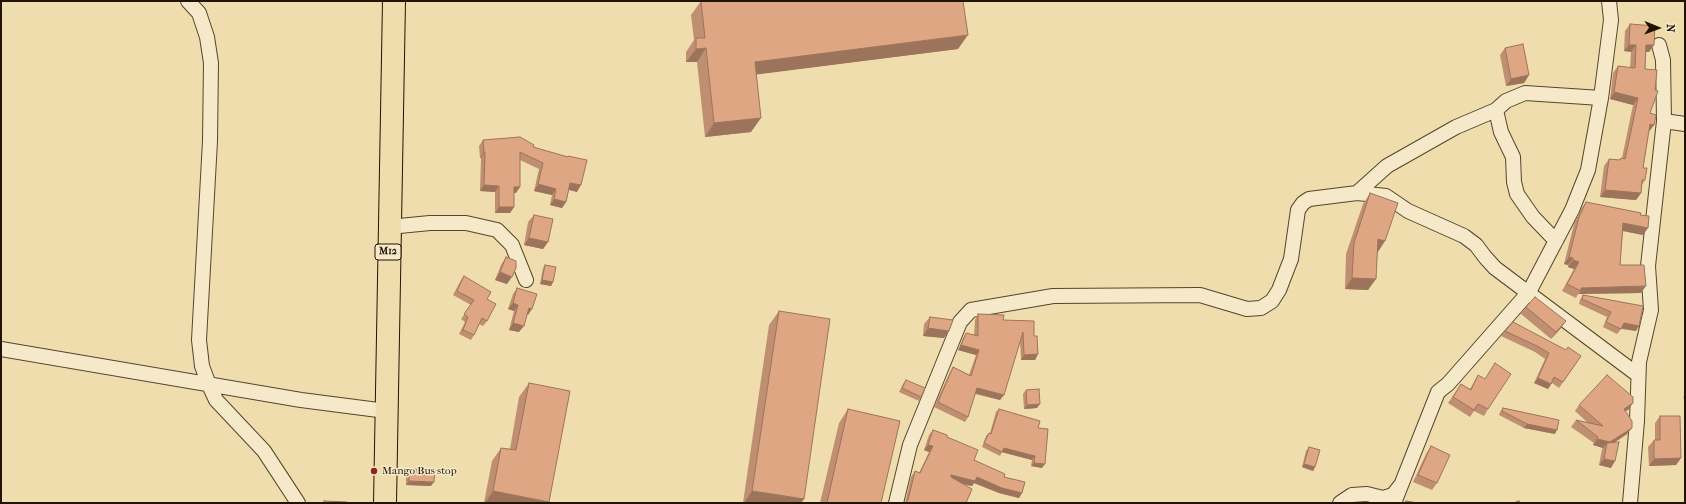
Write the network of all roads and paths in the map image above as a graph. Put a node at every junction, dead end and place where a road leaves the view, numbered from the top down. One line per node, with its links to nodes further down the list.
1 (188, 1): 16 (street)
2 (394, 1): 10 (highway, M12)
3 (1609, 1): 5 (street)
4 (1658, 45): 7 (street)
5 (1601, 98): 6 (street); 11 (street)
6 (1496, 110): 9 (street); 11 (street)
7 (1664, 122): 8 (street); 15 (street)
8 (1685, 124)
9 (1357, 193): 13 (street); 21 (street)
10 (389, 227): 12 (street); 17 (highway, M12)
11 (1556, 241): 13 (street)
12 (526, 280)
13 (1529, 292): 15 (street); 18 (street)
14 (1, 349): 16 (street)
15 (1638, 375): 24 (street)
16 (209, 385): 17 (street); 19 (street)
17 (386, 411): 20 (highway, M12)
18 (1402, 484): 22 (street); 23 (street)
19 (298, 503)
20 (385, 503)
21 (896, 503)
22 (1340, 503)
23 (1394, 503)
24 (1630, 503)

